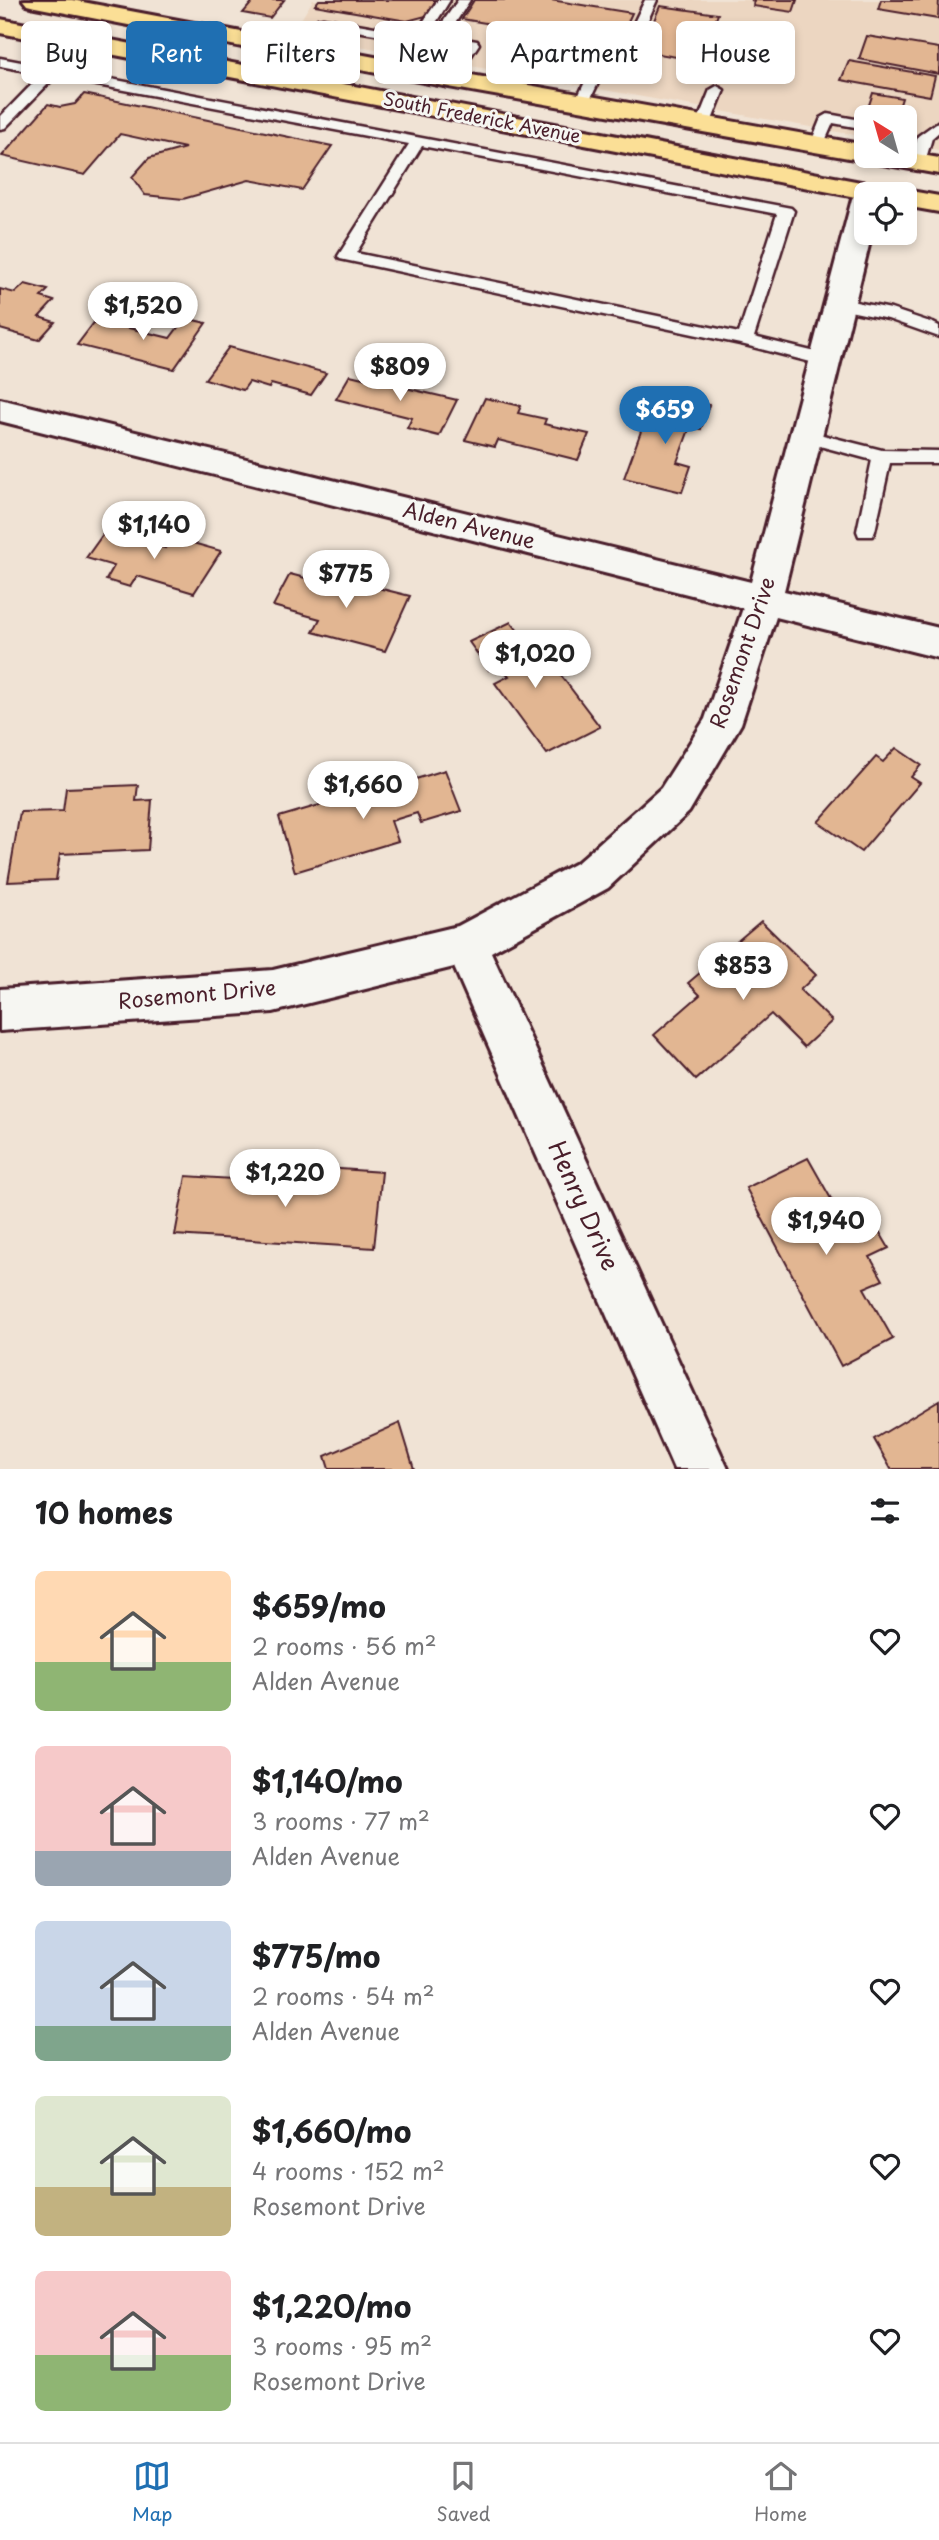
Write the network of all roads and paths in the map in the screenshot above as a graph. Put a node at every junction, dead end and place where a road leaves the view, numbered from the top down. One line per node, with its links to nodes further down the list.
1 (35, 0): 8 (main road, South Frederick Avenue)
2 (444, 0): 7 (lane)
3 (464, 0): 5 (lane)
4 (651, 0): 15 (lane)
5 (450, 21)
6 (0, 26): 24 (main road, South Frederick Avenue)
7 (360, 29)
8 (241, 39)
9 (0, 62): 10 (lane)
10 (21, 66)
11 (112, 83): 20 (lane)
12 (472, 83): 15 (main road, South Frederick Avenue)
13 (40, 84): 17 (lane)
14 (717, 90): 18 (lane)
15 (582, 103): 18 (main road, South Frederick Avenue)
16 (854, 123): 21 (lane)
17 (0, 125)
18 (703, 125): 21 (main road, South Frederick Avenue)
19 (939, 125): 23 (lane)
20 (418, 141): 30 (lane); 30 (lane)
21 (817, 145): 22 (main road, South Frederick Avenue)
22 (854, 151)
23 (929, 164)
24 (854, 192)
25 (917, 200): 26 (main road)
26 (939, 204)
27 (857, 245): 28 (street, Rosemont Drive)
28 (841, 304): 29 (lane); 31 (street, Rosemont Drive)
29 (939, 331)
30 (745, 340): 31 (lane)
31 (826, 360): 33 (street, Rosemont Drive)
32 (0, 410): 37 (street, Alden Avenue)
33 (807, 437): 34 (lane); 37 (street, Rosemont Drive)
34 (882, 456): 35 (lane); 36 (lane)
35 (939, 457)
36 (866, 531)
37 (764, 600): 38 (street, Alden Avenue); 39 (street, Rosemont Drive)
38 (939, 643)
39 (465, 944): 40 (street, Rosemont Drive); 41 (street, Henry Drive)
40 (0, 1010)
41 (701, 1469)

